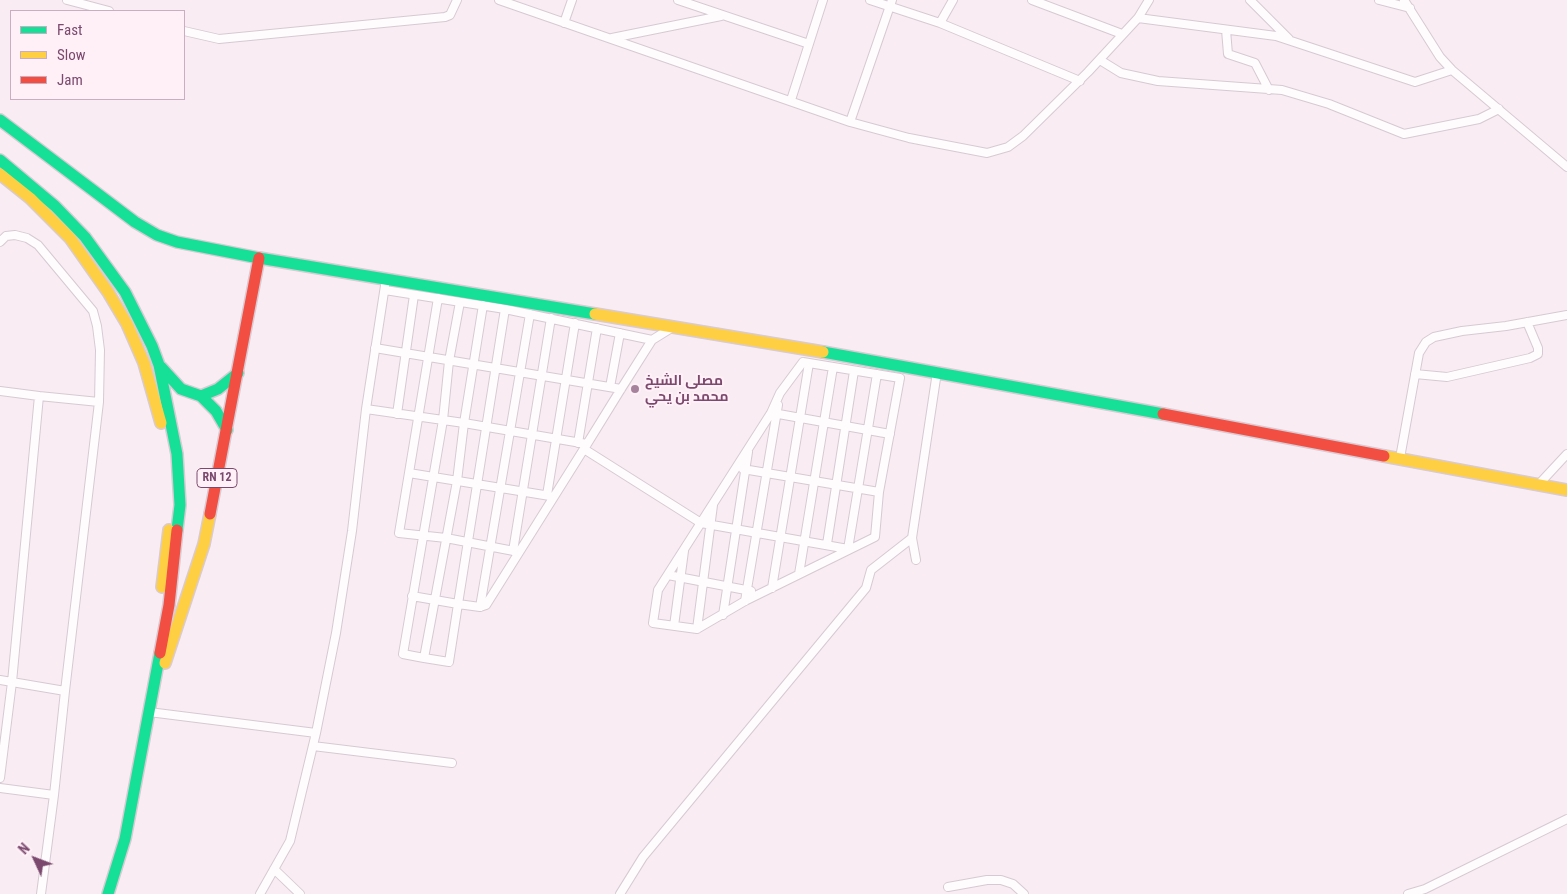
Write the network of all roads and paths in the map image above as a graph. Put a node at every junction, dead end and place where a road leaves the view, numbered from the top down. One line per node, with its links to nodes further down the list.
1 (67, 0): 16 (street)
2 (457, 0): 22 (street)
3 (572, 0): 19 (street)
4 (678, 0): 17 (street)
5 (822, 0): 26 (street)
6 (870, 0): 14 (street)
7 (953, 0): 20 (street)
8 (1032, 0): 23 (street)
9 (1148, 0): 18 (street)
10 (1250, 0): 25 (street)
11 (1379, 0): 15 (street)
12 (1404, 0): 15 (street)
13 (504, 1): 19 (street)
14 (891, 3): 20 (street); 34 (street)
15 (1410, 8): 28 (street)
16 (105, 10)
17 (723, 15): 24 (street); 26 (street)
18 (1138, 18): 21 (street); 23 (street)
19 (564, 23): 24 (street)
20 (940, 23): 29 (street)
21 (1226, 30): 25 (street); 30 (street)
22 (185, 31)
23 (1122, 34): 27 (street)
24 (610, 39): 31 (street)
25 (1289, 40): 28 (street)
26 (808, 44): 31 (street)
27 (1100, 60): 29 (street); 30 (street)
28 (1452, 70): 32 (street)
29 (1080, 81): 34 (street)
30 (1269, 90): 32 (street)
31 (791, 100): 34 (street)
32 (1499, 109): 36 (street)
33 (0, 120): 39 (main road)
34 (850, 122)
35 (0, 160): 60 (main road)
36 (1567, 167)
37 (0, 174): 166 (main road)
38 (0, 242): 78 (street)
39 (259, 258): 40 (main road); 66 (main road, RN 12)
40 (386, 285): 41 (street); 51 (main road); 55 (street)
41 (414, 295): 42 (street); 56 (street)
42 (438, 298): 43 (street); 57 (street)
43 (460, 302): 44 (street); 58 (street)
44 (483, 305): 45 (street); 61 (street)
45 (505, 309): 46 (street); 63 (street)
46 (530, 314): 48 (street); 67 (street)
47 (1567, 315): 49 (street)
48 (551, 318): 50 (street); 70 (street)
49 (1527, 322): 69 (street); 69 (street)
50 (575, 323): 52 (street); 71 (street)
51 (673, 327): 54 (street); 65 (main road)
52 (597, 328): 53 (street); 72 (street)
53 (620, 333): 54 (street); 73 (street)
54 (652, 340): 74 (street)
55 (375, 348): 56 (street); 79 (street)
56 (406, 354): 57 (street); 81 (street)
57 (428, 358): 58 (street); 82 (street)
58 (449, 361): 61 (street); 84 (street)
59 (809, 363): 62 (street); 80 (street); 83 (street)
60 (158, 365): 77 (main road); 154 (main road)
61 (474, 366): 63 (street); 86 (street)
62 (833, 367): 64 (street); 85 (street)
63 (495, 369): 67 (street); 88 (street)
64 (854, 371): 68 (street); 87 (street)
65 (937, 372): 98 (main road); 125 (street)
66 (238, 373): 77 (main road); 89 (main road, RN 12)
67 (520, 373): 70 (street); 91 (street)
68 (877, 374): 90 (street); 92 (street)
69 (1415, 374): 98 (street)
70 (541, 376): 71 (street); 93 (street)
71 (566, 380): 72 (street); 94 (street)
72 (588, 384): 73 (street); 95 (street)
73 (610, 387): 74 (street)
74 (621, 389): 96 (street)
75 (0, 391): 76 (street)
76 (39, 396): 78 (street); 152 (street)
77 (201, 396): 89 (main road)
78 (99, 402): 153 (street)
79 (366, 409): 81 (street); 156 (street)
80 (774, 413): 83 (street); 97 (street); 103 (street)
81 (397, 414): 82 (street)
82 (420, 417): 84 (street); 102 (street)
83 (800, 418): 85 (street); 105 (street)
84 (443, 420): 86 (street); 104 (street)
85 (824, 422): 87 (street); 107 (street)
86 (464, 423): 88 (street); 106 (street)
87 (846, 426): 90 (street); 110 (street)
88 (486, 427): 91 (street); 109 (street)
89 (227, 430): 154 (main road, RN 12)
90 (867, 430): 92 (street); 112 (street)
91 (510, 431): 93 (street); 111 (street)
92 (890, 434): 115 (street)
93 (532, 435): 94 (street); 114 (street)
94 (556, 439): 95 (street); 116 (street)
95 (578, 443): 96 (street)
96 (585, 447): 116 (street); 118 (street)
97 (749, 447): 100 (street); 101 (street)
98 (1400, 458): 108 (main road)
99 (1566, 458): 108 (street)
100 (736, 468): 101 (street); 117 (street)
101 (746, 470): 103 (street); 120 (street)
102 (409, 473): 104 (street); 123 (street)
103 (766, 473): 105 (street); 121 (street)
104 (433, 477): 106 (street); 123 (street)
105 (790, 477): 107 (street); 122 (street)
106 (457, 481): 109 (street); 124 (street)
107 (814, 481): 110 (street); 126 (street)
108 (1540, 483): 113 (main road)
109 (477, 485): 111 (street); 127 (street)
110 (836, 485): 112 (street); 128 (street)
111 (500, 488): 114 (street); 129 (street)
112 (857, 488): 115 (street); 131 (street)
113 (1567, 490)
114 (523, 492): 116 (street); 132 (street)
115 (880, 492): 131 (street)
116 (551, 496): 132 (street)
117 (714, 503): 118 (street); 119 (street)
118 (701, 523): 119 (street); 130 (street)
119 (711, 525): 120 (street); 137 (street)
120 (736, 529): 121 (street); 138 (street)
121 (756, 532): 122 (street); 140 (street)
122 (781, 536): 126 (street); 139 (street)
123 (423, 537): 124 (street); 142 (street)
124 (446, 538): 127 (street); 143 (street)
125 (912, 538): 133 (street); 170 (street)
126 (804, 540): 128 (street); 134 (street)
127 (467, 543): 129 (street); 145 (street)
128 (827, 544): 131 (street)
129 (490, 548): 132 (street); 146 (street)
130 (684, 549): 135 (street); 136 (street)
131 (848, 549): 134 (street)
132 (516, 552): 146 (street)
133 (916, 560)
134 (799, 574): 139 (street)
135 (668, 575): 136 (street); 148 (street)
136 (680, 578): 137 (street); 148 (street)
137 (703, 582): 138 (street); 149 (street)
138 (728, 587): 140 (street); 147 (street)
139 (772, 588): 141 (street)
140 (747, 590): 141 (street); 144 (street)
141 (762, 594): 144 (street)
142 (412, 596): 143 (street); 150 (street)
143 (435, 599): 145 (street); 150 (street)
144 (745, 601): 147 (street)
145 (458, 604): 146 (street); 150 (street)
146 (480, 607)
147 (723, 615): 149 (street)
148 (674, 626): 149 (street)
149 (697, 629)
150 (424, 658)
151 (0, 680): 152 (street)
152 (12, 682): 153 (street); 159 (street)
153 (65, 691): 161 (street)
154 (152, 692): 155 (main road, RN 12)
155 (149, 712): 156 (street); 167 (main road, RN 12)
156 (316, 734): 157 (street)
157 (313, 746): 158 (street); 163 (street)
158 (452, 763)
159 (0, 778)
160 (0, 788): 161 (street)
161 (54, 795): 165 (street)
162 (1567, 820): 172 (street)
163 (274, 869): 168 (street); 169 (street)
164 (948, 887): 171 (street)
165 (41, 894)
166 (99, 894)
167 (108, 894)
168 (260, 894)
169 (300, 894)
170 (620, 894)
171 (1024, 894)
172 (1408, 894)

